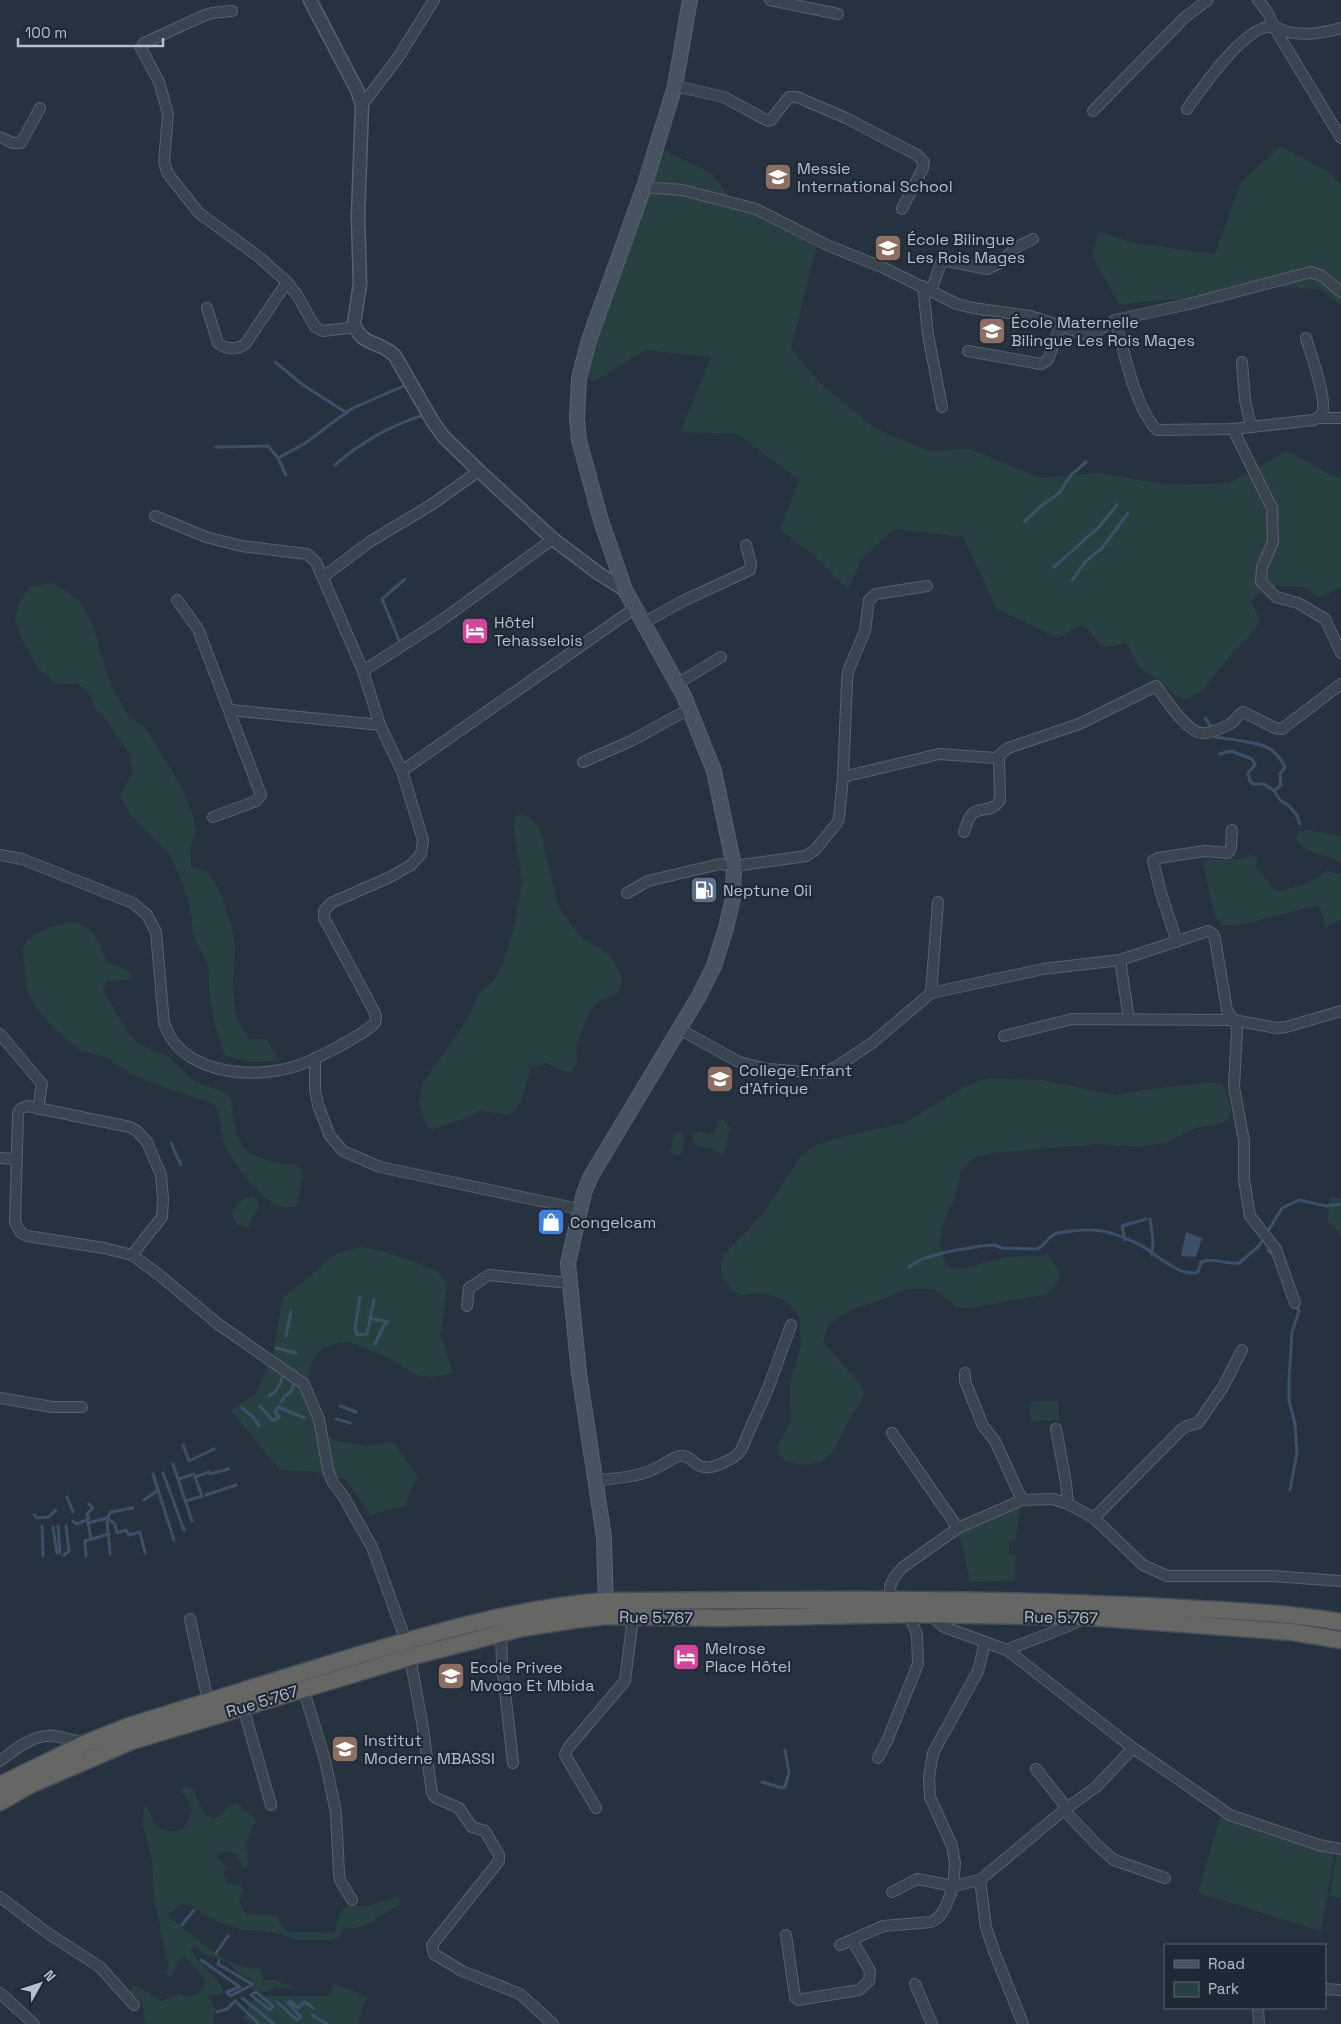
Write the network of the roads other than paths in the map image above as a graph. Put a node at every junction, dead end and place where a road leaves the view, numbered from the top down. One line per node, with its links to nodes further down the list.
1 (310, 0): 12 (street)
2 (434, 0): 12 (street)
3 (690, 0): 11 (main road)
4 (770, 0): 8 (street)
5 (1208, 0): 15 (street)
6 (1258, 0): 9 (street)
7 (232, 11): 21 (street)
8 (838, 14)
9 (1274, 27): 10 (street); 14 (street); 17 (street)
10 (1341, 28)
11 (675, 86): 18 (main road); 19 (street)
12 (362, 105): 26 (street)
13 (40, 108): 16 (street)
14 (1187, 110)
15 (1094, 111)
16 (0, 138)
17 (1341, 138)
18 (644, 187): 22 (street); 42 (main road)
19 (902, 209)
20 (1033, 239): 22 (street)
21 (287, 282): 24 (street); 26 (street)
22 (927, 289): 27 (street); 31 (street)
23 (1341, 292): 25 (street)
24 (207, 308)
25 (1115, 320): 27 (street); 35 (street)
26 (356, 327): 36 (street)
27 (1060, 327): 29 (street)
28 (1306, 338): 32 (street)
29 (968, 351)
30 (1242, 362): 34 (street)
31 (942, 407)
32 (1318, 418): 33 (street); 34 (street)
33 (1341, 418)
34 (1250, 427): 35 (street)
35 (1233, 429): 46 (street)
36 (478, 471): 38 (street); 40 (street)
37 (155, 516): 40 (street)
38 (553, 539): 42 (street); 49 (street)
39 (746, 545): 45 (street)
40 (323, 577): 49 (street)
41 (927, 586): 58 (street)
42 (625, 590): 44 (main road)
43 (177, 600): 53 (street)
44 (635, 608): 45 (main road); 57 (street)
45 (643, 623): 50 (main road)
46 (1338, 638): 47 (street)
47 (1341, 653)
48 (721, 656): 50 (street)
49 (363, 671): 54 (street)
50 (677, 684): 52 (main road)
51 (1341, 684): 55 (street)
52 (689, 709): 56 (street); 63 (main road)
53 (230, 710): 54 (street); 59 (street)
54 (380, 725): 57 (street)
55 (999, 757): 58 (street); 61 (street)
56 (583, 762)
57 (402, 771): 75 (street)
58 (843, 777): 63 (street)
59 (213, 817)
60 (1232, 830): 66 (street)
61 (964, 832)
62 (0, 855): 75 (street)
63 (734, 866): 64 (street); 72 (main road)
64 (627, 894)
65 (938, 902): 68 (street)
66 (1177, 942): 67 (street); 71 (street)
67 (1120, 960): 68 (street); 70 (street)
68 (931, 994): 72 (street)
69 (1341, 1012): 71 (street)
70 (1128, 1019): 71 (street); 74 (street)
71 (1234, 1020): 82 (street)
72 (679, 1029): 79 (main road)
73 (0, 1034): 76 (street)
74 (1004, 1036)
75 (315, 1058): 79 (street)
76 (38, 1109): 78 (street); 80 (street)
77 (0, 1158): 78 (street)
78 (15, 1158): 80 (street)
79 (579, 1209): 81 (main road)
80 (132, 1255): 107 (street)
81 (569, 1283): 83 (street); 91 (main road)
82 (1295, 1303)
83 (467, 1306)
84 (791, 1324): 91 (street)
85 (1242, 1350): 94 (street)
86 (965, 1372): 92 (street)
87 (0, 1398): 88 (street)
88 (82, 1407)
89 (1056, 1430): 93 (street)
90 (892, 1433): 95 (street)
91 (596, 1480): 98 (main road)
92 (1022, 1500): 93 (street); 95 (street)
93 (1068, 1504): 94 (street)
94 (1094, 1518): 96 (street)
95 (958, 1528): 97 (street)
96 (1341, 1581)
97 (891, 1600): 98 (highway); 104 (highway)
98 (606, 1609): 101 (highway, Rue 5.767); 105 (highway, Rue 5.767); 107 (highway)
99 (910, 1614): 100 (highway, Rue 5.767); 101 (highway, Rue 5.767); 116 (street)
100 (931, 1616): 102 (highway, Rue 5.767); 108 (street)
101 (633, 1617): 123 (street)
102 (1088, 1617): 106 (highway, Rue 5.767); 109 (street)
103 (190, 1619): 112 (street)
104 (1341, 1622)
105 (501, 1634): 110 (highway, Rue 5.767); 118 (street)
106 (1341, 1640)
107 (406, 1641): 112 (highway)
108 (985, 1642): 109 (street); 128 (street)
109 (1007, 1650): 115 (street)
110 (410, 1657): 111 (highway, Rue 5.767); 142 (street)
111 (303, 1688): 113 (highway, Rue 5.767); 131 (street)
112 (208, 1701): 114 (highway)
113 (243, 1707): 121 (highway, Rue 5.767); 122 (street)
114 (86, 1743): 117 (street); 120 (highway)
115 (1133, 1748): 124 (street); 125 (street)
116 (878, 1758)
117 (0, 1761)
118 (513, 1763)
119 (1036, 1769): 124 (street)
120 (0, 1785)
121 (0, 1802)
122 (271, 1804)
123 (596, 1808)
124 (1066, 1809): 126 (street); 127 (street)
125 (1341, 1848)
126 (1165, 1878)
127 (980, 1880): 128 (street); 144 (street)
128 (953, 1886): 129 (street); 133 (street)
129 (892, 1892)
130 (0, 1897): 139 (street)
131 (352, 1900)
132 (786, 1935): 133 (street)
133 (852, 1940): 134 (street)
134 (840, 1945)
135 (915, 1984): 143 (street)
136 (1326, 1989): 137 (street)
137 (1341, 1990)
138 (0, 1993): 141 (street)
139 (134, 2004)
140 (1258, 2009): 145 (street)
141 (34, 2024)
142 (553, 2024)
143 (932, 2024)
144 (1023, 2024)
145 (1259, 2024)

